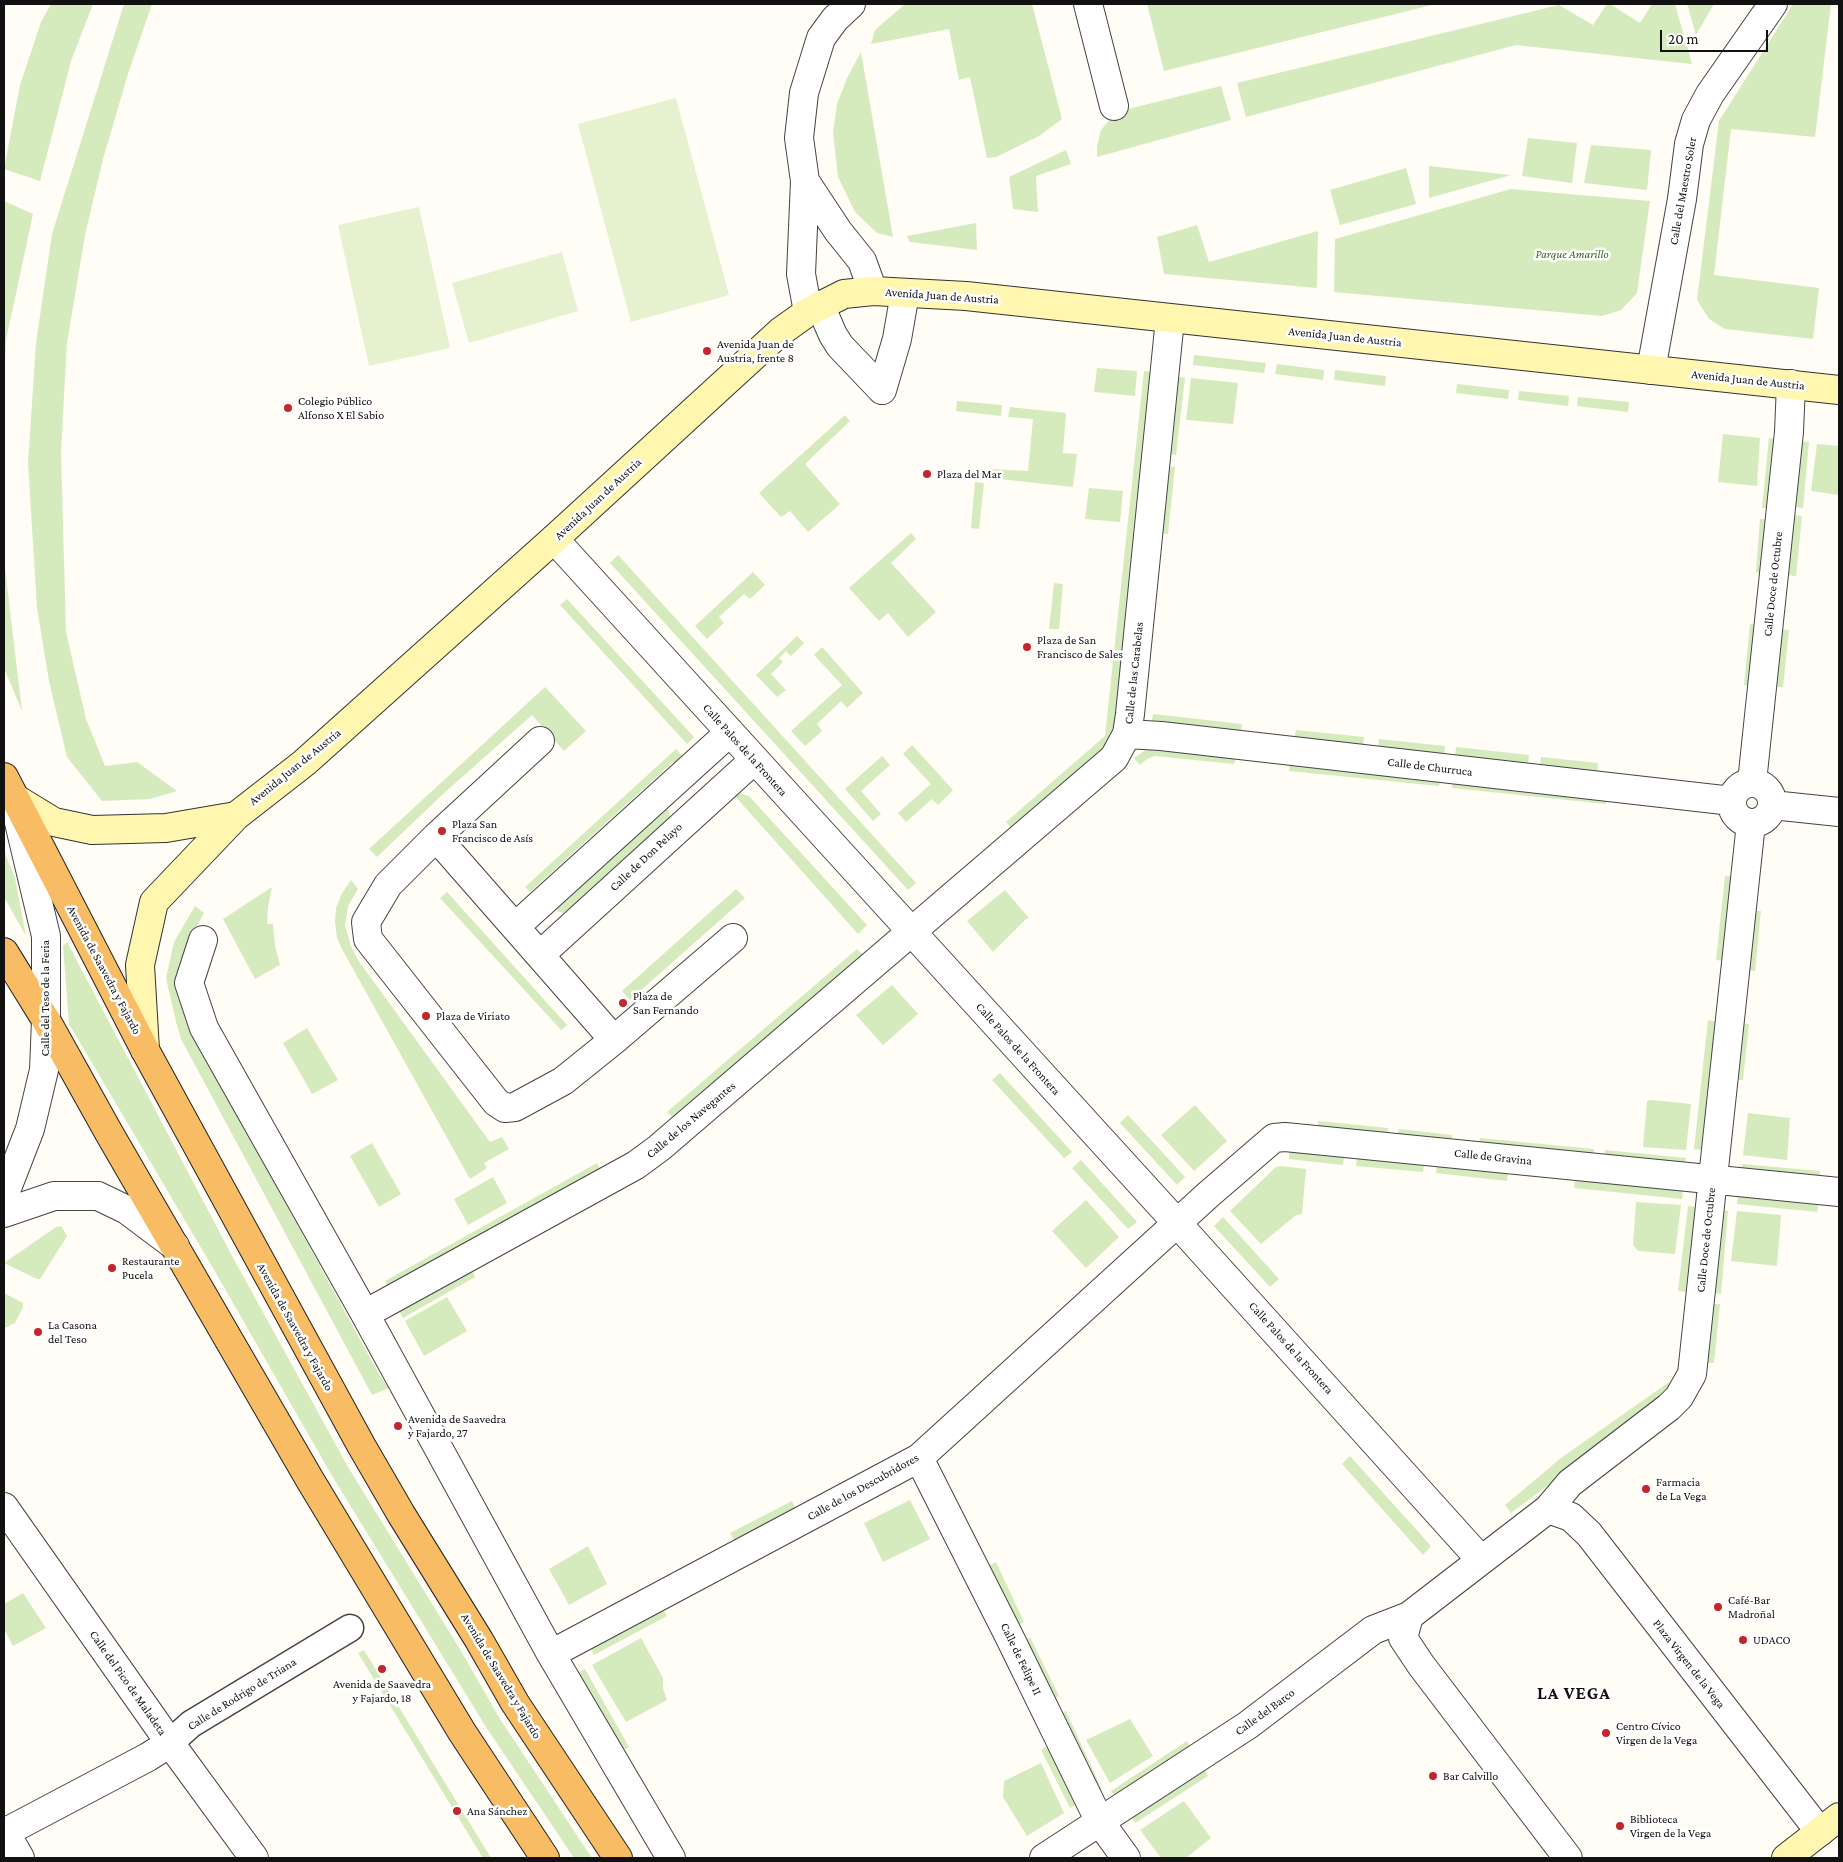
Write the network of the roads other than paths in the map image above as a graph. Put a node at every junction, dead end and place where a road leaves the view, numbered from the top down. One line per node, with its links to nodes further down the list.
1 (852, 4): 5 (street)
2 (1088, 4): 4 (street)
3 (1773, 4): 10 (street, Calle del Maestro Soler)
4 (1114, 106)
5 (805, 181): 6 (street); 8 (street)
6 (873, 291): 7 (main road, Avenida Juan de Austria); 8 (main road, Avenida Juan de Austria)
7 (905, 293): 8 (street); 9 (main road, Avenida Juan de Austria)
8 (814, 308): 13 (main road, Avenida Juan de Austria)
9 (1170, 319): 10 (main road, Avenida Juan de Austria); 15 (street, Calle de las Carabelas)
10 (1651, 370): 11 (main road, Avenida Juan de Austria)
11 (1791, 384): 12 (main road, Avenida Juan de Austria); 18 (street, Calle Doce de Octubre)
12 (1839, 390)
13 (554, 540): 14 (street, Calle Palos de la Frontera); 23 (main road, Avenida Juan de Austria)
14 (730, 732): 17 (street, Calle Palos de la Frontera); 29 (street)
15 (1127, 734): 20 (street, Calle de Churruca); 26 (street, Calle de las Carabelas)
16 (540, 741): 25 (street)
17 (754, 760): 26 (street, Calle Palos de la Frontera); 29 (street, Calle de Don Pelayo)
18 (1752, 782): 20 (street); 21 (street)
19 (8, 787): 23 (main road, Avenida Juan de Austria); 31 (street, Calle del Teso de la Feria); 33 (highway, Avenida de Saavedra y Fajardo)
20 (1732, 801): 24 (street)
21 (1772, 805): 22 (street); 24 (street)
22 (1839, 812)
23 (236, 816): 33 (main road, Avenida Juan de Austria)
24 (1751, 823): 34 (street, Calle Doce de Octubre)
25 (436, 837): 29 (street); 32 (street)
26 (911, 931): 38 (street, Calle Palos de la Frontera); 40 (street, Calle de los Navegantes)
27 (733, 938): 32 (street)
28 (203, 940): 40 (street)
29 (527, 940): 32 (street)
30 (4, 952): 31 (highway)
31 (46, 1020): 36 (street, Calle del Teso de la Feria); 39 (highway)
32 (614, 1040)
33 (146, 1050): 55 (highway, Avenida de Saavedra y Fajardo)
34 (1713, 1178): 35 (street, Calle de Gravina); 38 (street, Calle de Gravina); 43 (street, Calle Doce de Octubre)
35 (1839, 1192)
36 (4, 1196)
37 (4, 1213): 39 (street)
38 (1177, 1223): 41 (street, Calle de los Descubridores); 44 (street, Calle Palos de la Frontera)
39 (175, 1246): 54 (highway)
40 (365, 1314): 47 (street)
41 (919, 1458): 47 (street, Calle de los Descubridores); 49 (street, Calle de Felipe II)
42 (4, 1508): 48 (street, Calle del Pico de Maladeta)
43 (1548, 1509): 44 (street, Calle Doce de Octubre); 50 (street, Plaza Virgen de la Vega)
44 (1480, 1560): 45 (street, Calle del Barco)
45 (1409, 1616): 49 (street, Calle del Barco); 59 (street)
46 (350, 1628): 48 (street, Calle de Rodrigo de Triana)
47 (552, 1654): 56 (street)
48 (170, 1743): 51 (street, Calle de Rodrigo de Triana); 53 (street, Calle del Pico de Maladeta)
49 (1100, 1822): 57 (street, Calle del Barco); 58 (street, Calle de Felipe II)
50 (1830, 1824): 60 (main road)
51 (4, 1832): 52 (street)
52 (20, 1858)
53 (254, 1858)
54 (545, 1858)
55 (618, 1858)
56 (671, 1858)
57 (1044, 1858)
58 (1126, 1858)
59 (1568, 1858)
60 (1786, 1858)

